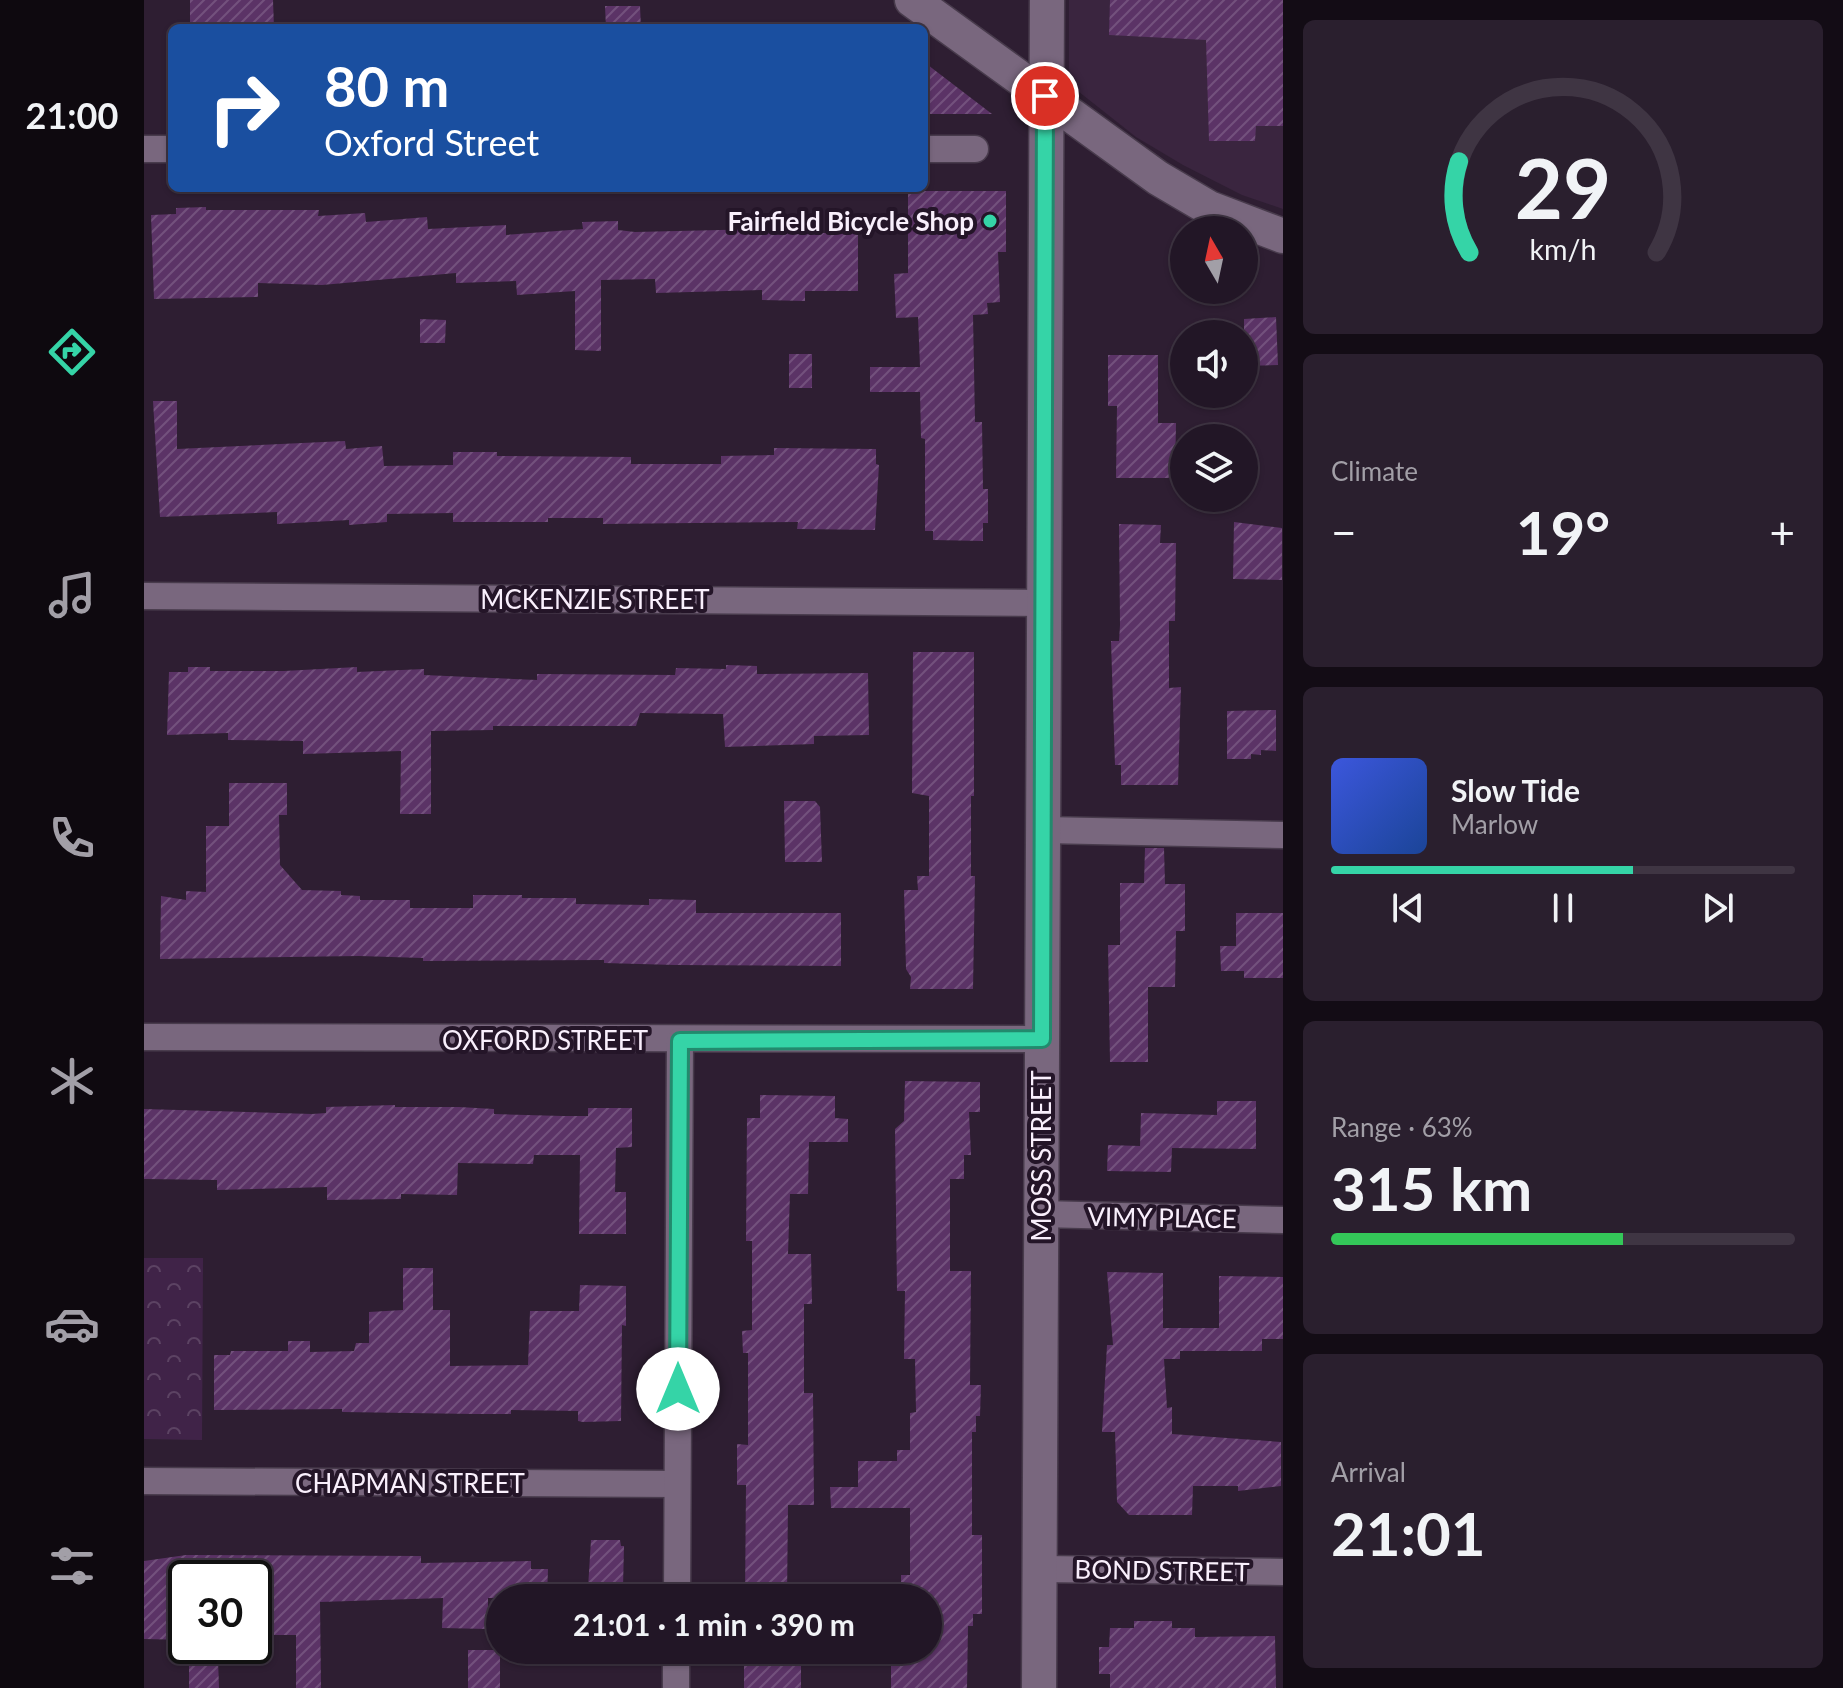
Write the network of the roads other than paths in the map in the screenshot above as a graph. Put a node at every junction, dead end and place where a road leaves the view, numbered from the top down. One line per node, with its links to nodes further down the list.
1 (912, 0): 3 (street)
2 (1047, 0): 3 (street, MOSS STREET)
3 (1045, 96): 8 (street); 10 (street, MOSS STREET)
4 (144, 149): 5 (street)
5 (168, 149)
6 (928, 149): 7 (street)
7 (975, 149)
8 (1283, 236)
9 (144, 596): 10 (street, MCKENZIE STREET)
10 (1045, 603): 11 (street, MOSS STREET)
11 (1045, 830): 12 (street); 14 (street, MOSS STREET)
12 (1283, 835)
13 (144, 1037): 15 (street, OXFORD STREET)
14 (1042, 1039): 15 (street, OXFORD STREET); 16 (street, MOSS STREET)
15 (680, 1041): 19 (street)
16 (1041, 1214): 17 (street, VIMY PLACE); 20 (street, MOSS STREET)
17 (1283, 1220)
18 (144, 1481): 19 (street, CHAPMAN STREET)
19 (677, 1484): 22 (street)
20 (1041, 1569): 21 (street, BOND STREET); 25 (street, MOSS STREET)
21 (1283, 1572)
22 (677, 1584)
23 (676, 1664): 24 (street)
24 (676, 1688)
25 (1039, 1688)

